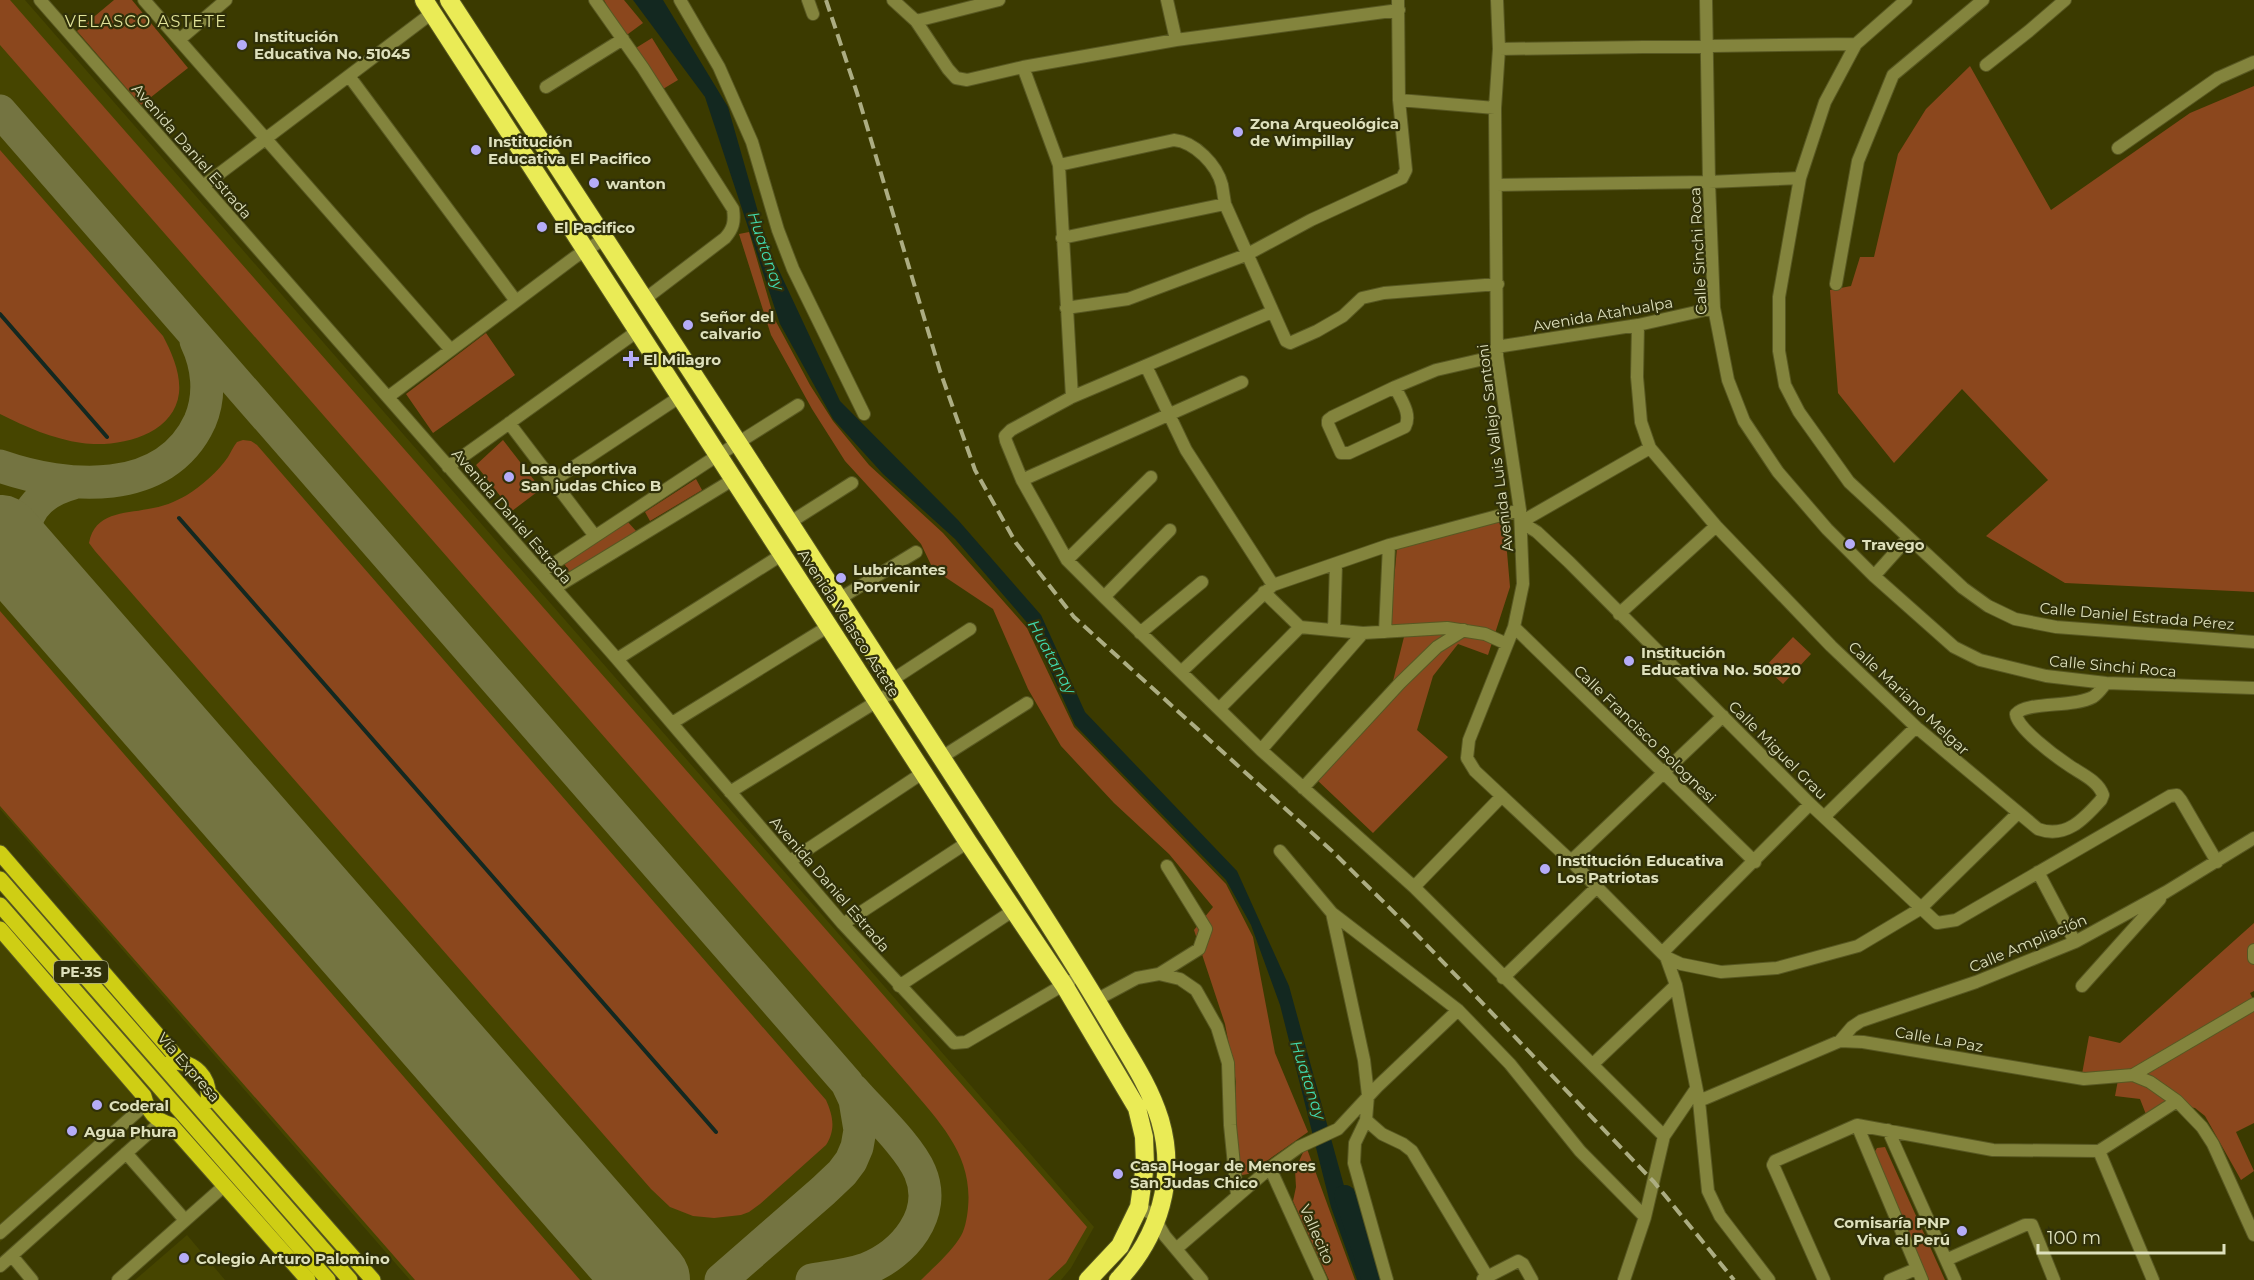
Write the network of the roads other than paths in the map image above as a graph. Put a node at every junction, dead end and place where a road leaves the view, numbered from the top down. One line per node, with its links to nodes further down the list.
1 (40, 0): 39 (street, Avenida Daniel Estrada)
2 (144, 0): 21 (street)
3 (226, 0): 21 (street)
4 (449, 0): 42 (highway, Avenida Velasco Astete)
5 (595, 0): 20 (street)
6 (680, 0): 63 (street)
7 (808, 0): 18 (street)
8 (893, 0): 19 (street)
9 (999, 0): 19 (street)
10 (1167, 0): 22 (street)
11 (1497, 0): 25 (street, Avenida Luis Vallejo Santoni)
12 (1706, 0): 24 (street, Calle Sinchi Roca)
13 (1906, 0): 23 (street, Calle Daniel Estrada Pérez)
14 (1983, 0): 46 (street)
15 (2065, 0): 27 (street)
16 (1398, 5): 22 (street); 31 (street)
17 (428, 7): 29 (street); 43 (highway, Avenida Velasco Astete)
18 (813, 14)
19 (916, 21): 28 (street)
20 (623, 39): 30 (street); 47 (street)
21 (179, 40): 33 (street)
22 (1176, 40): 28 (street)
23 (1856, 44): 24 (street); 36 (street, Calle Daniel Estrada Pérez)
24 (1708, 45): 25 (street); 37 (street, Calle Sinchi Roca)
25 (1499, 49): 32 (street, Avenida Luis Vallejo Santoni)
26 (2254, 62): 34 (street)
27 (1986, 65)
28 (1023, 67): 35 (street)
29 (349, 76): 33 (street); 48 (street)
30 (546, 87)
31 (1399, 100): 32 (street); 44 (street)
32 (1495, 108): 38 (street, Avenida Luis Vallejo Santoni)
33 (265, 139): 39 (street); 54 (street)
34 (2118, 148)
35 (1059, 165): 40 (street); 41 (street)
36 (1800, 177): 37 (street); 80 (street, Calle Daniel Estrada Pérez)
37 (1709, 182): 38 (street); 50 (street, Calle Sinchi Roca)
38 (1496, 185): 45 (street, Avenida Luis Vallejo Santoni)
39 (203, 186): 60 (street, Avenida Daniel Estrada)
40 (1225, 204): 41 (street); 44 (street)
41 (1062, 237): 49 (street)
42 (604, 239): 43 (street); 47 (highway, Avenida Velasco Astete)
43 (586, 250): 48 (street); 53 (highway, Avenida Velasco Astete)
44 (1246, 255): 49 (street); 51 (street)
45 (1498, 284): 51 (street); 55 (street, Avenida Luis Vallejo Santoni)
46 (1836, 284)
47 (645, 299): 66 (highway, Avenida Velasco Astete)
48 (516, 301): 54 (street)
49 (1066, 308): 61 (street)
50 (1714, 308): 52 (street, Avenida Atahualpa); 87 (street, Calle Sinchi Roca)
51 (1272, 312): 56 (street)
52 (1638, 325): 55 (street, Avenida Atahualpa); 67 (street, Calle Mariano Melgar)
53 (639, 330): 59 (highway, Avenida Velasco Astete); 65 (street)
54 (451, 350): 60 (street)
55 (1496, 352): 58 (street, Avenida Atahualpa); 75 (street, Avenida Luis Vallejo Santoni)
56 (1146, 366): 61 (street); 64 (street)
57 (1242, 382): 64 (street)
58 (1395, 387): 58 (street, Avenida Atahualpa)
59 (681, 396): 68 (highway, Avenida Velasco Astete); 72 (street)
60 (388, 397): 69 (street, Avenida Daniel Estrada)
61 (1072, 397): 73 (street)
62 (798, 405): 66 (street)
63 (864, 414)
64 (1169, 415): 73 (street); 90 (street)
65 (509, 423): 69 (street); 72 (street)
66 (738, 444): 68 (street); 76 (highway, Avenida Velasco Astete)
67 (1650, 448): 75 (street); 77 (street, Calle Mariano Melgar)
68 (719, 455): 71 (highway, Avenida Velasco Astete); 79 (street)
69 (448, 467): 86 (street, Avenida Daniel Estrada)
70 (1151, 477): 84 (street)
71 (734, 479): 83 (highway, Avenida Velasco Astete); 89 (street)
72 (554, 480): 79 (street)
73 (1022, 480): 84 (street)
74 (852, 483): 76 (street)
75 (1521, 516): 81 (street); 93 (street, Calle Miguel Grau); 96 (street, Avenida Luis Vallejo Santoni)
76 (789, 523): 92 (highway, Avenida Velasco Astete)
77 (1716, 526): 93 (street); 115 (street, Calle Mariano Melgar)
78 (1170, 530): 91 (street)
79 (595, 536): 86 (street)
80 (1908, 538): 87 (street); 103 (street, Calle Daniel Estrada Pérez)
81 (1389, 545): 85 (street); 100 (street)
82 (916, 552): 92 (street)
83 (783, 554): 94 (highway, Avenida Velasco Astete); 105 (street)
84 (1067, 560): 91 (street)
85 (1336, 564): 90 (street); 98 (street)
86 (541, 572): 89 (street, Avenida Daniel Estrada)
87 (1874, 576): 107 (street, Calle Sinchi Roca)
88 (1202, 582): 101 (street)
89 (555, 588): 105 (street, Avenida Daniel Estrada)
90 (1269, 589): 95 (street); 106 (street)
91 (1104, 597): 101 (street)
92 (839, 599): 108 (highway, Avenida Velasco Astete)
93 (1619, 614): 113 (street, Calle Miguel Grau)
94 (829, 626): 110 (highway, Avenida Velasco Astete); 114 (street)
95 (1300, 627): 98 (street); 112 (street)
96 (1514, 627): 104 (street, Avenida Luis Vallejo Santoni); 119 (street, Calle Francisco Bolognesi)
97 (970, 629): 108 (street)
98 (1334, 630): 102 (street)
99 (1464, 630): 100 (street); 104 (street); 120 (street)
100 (1385, 632): 102 (street)
101 (1140, 633): 106 (street)
102 (1364, 633): 116 (street)
103 (2254, 642)
104 (1507, 644): 122 (street, Avenida Luis Vallejo Santoni)
105 (617, 659): 114 (street, Avenida Daniel Estrada)
106 (1181, 672): 112 (street)
107 (2106, 683): 109 (street, Calle Sinchi Roca); 124 (street, Calle Mariano Melgar)
108 (894, 684): 110 (street); 117 (highway, Avenida Velasco Astete)
109 (2254, 688)
110 (877, 701): 118 (highway, Avenida Velasco Astete); 121 (street)
111 (1027, 703): 117 (street)
112 (1220, 708): 116 (street)
113 (1723, 716): 119 (street); 123 (street, Calle Miguel Grau)
114 (672, 723): 121 (street, Avenida Daniel Estrada)
115 (1916, 727): 124 (street, Calle Mariano Melgar); 125 (street)
116 (1261, 750): 120 (street)
117 (942, 757): 151 (highway, Avenida Velasco Astete)
118 (924, 772): 127 (highway, Avenida Velasco Astete); 130 (street)
119 (1664, 772): 131 (street); 132 (street, Calle Francisco Bolognesi)
120 (1303, 788): 137 (street)
121 (730, 792): 130 (street, Avenida Daniel Estrada)
122 (1502, 796): 131 (street, Avenida Luis Vallejo Santoni); 137 (street)
123 (1810, 804): 125 (street, Calle Miguel Grau); 132 (street)
124 (2017, 814): 141 (street)
125 (1824, 818): 141 (street, Calle Miguel Grau)
126 (2254, 838): 133 (street, Calle Ampliación)
127 (969, 842): 142 (highway, Avenida Velasco Astete); 144 (street)
128 (1280, 851): 143 (street)
129 (0, 853): 161 (main road, Vía Expresa / PE-3S)
130 (790, 861): 144 (street, Avenida Daniel Estrada)
131 (1571, 861): 138 (street, Avenida Luis Vallejo Santoni)
132 (1755, 862): 148 (street)
133 (2217, 862): 135 (street); 139 (street, Calle Ampliación)
134 (1167, 866): 150 (street)
135 (2038, 872): 141 (street, Calle Miguel Grau); 146 (street)
136 (0, 879): 162 (main road, Vía Expresa / PE-3S)
137 (1414, 887): 152 (street)
138 (1597, 887): 148 (street, Avenida Luis Vallejo Santoni); 152 (street)
139 (2166, 892): 146 (street, Calle Ampliación); 156 (street)
140 (0, 905): 165 (main road, PE-3S)
141 (1920, 909): 148 (street)
142 (1014, 910): 153 (highway, Avenida Velasco Astete); 155 (street)
143 (1332, 913): 159 (street); 167 (street)
144 (843, 924): 155 (street, Avenida Daniel Estrada)
145 (0, 929): 169 (main road, PE-3S)
146 (2075, 942): 160 (street, Calle Ampliación)
147 (2254, 950): 149 (street)
148 (1664, 955): 154 (street, Avenida Luis Vallejo Santoni)
149 (2254, 958)
150 (1159, 974): 157 (street); 182 (street)
151 (1080, 975): 153 (street); 157 (highway, Avenida Velasco Astete)
152 (1503, 978): 163 (street)
153 (1064, 985): 155 (street, Avenida Daniel Estrada); 183 (highway, Avenida Velasco Astete)
154 (1676, 985): 163 (street); 168 (street, Avenida Luis Vallejo Santoni)
155 (899, 986)
156 (2082, 986)
157 (1096, 1000): 186 (highway, Avenida Velasco Astete)
158 (2254, 1004): 164 (street)
159 (1458, 1010): 167 (street); 184 (street)
160 (1840, 1041): 164 (street, Calle La Paz); 168 (street, Calle La Paz)
161 (180, 1061): 162 (main road); 166 (main road, Vía Expresa)
162 (162, 1064): 165 (main road); 171 (main road, Vía Expresa / PE-3S)
163 (1593, 1064): 177 (street)
164 (2133, 1075): 170 (street)
165 (149, 1076): 169 (main road); 173 (main road, PE-3S)
166 (208, 1093): 171 (main road); 200 (main road, Vía Expresa)
167 (1368, 1095): 172 (street); 180 (street)
168 (1697, 1095): 177 (street); 208 (street, Avenida Luis Vallejo Santoni)
169 (145, 1100): 174 (main road, PE-3S); 187 (street)
170 (2177, 1101): 178 (street); 188 (street)
171 (203, 1112): 173 (main road); 199 (main road, Vía Expresa / PE-3S)
172 (1366, 1120): 194 (street); 205 (street)
173 (190, 1123): 174 (main road); 198 (main road, PE-3S)
174 (166, 1124): 179 (street); 181 (main road, PE-3S)
175 (1857, 1125): 176 (street); 193 (street); 209 (street)
176 (1888, 1130): 178 (street); 191 (street)
177 (1664, 1136): 184 (street)
178 (2099, 1151): 213 (street)
179 (126, 1153): 185 (street); 190 (street)
180 (1270, 1168): 182 (street); 204 (street, Vallecito)
181 (224, 1186): 185 (street); 197 (main road, PE-3S)
182 (1237, 1195): 189 (street)
183 (1139, 1207): 186 (street); 201 (highway, Avenida Velasco Astete)
184 (1645, 1217): 207 (street)
185 (185, 1220): 196 (street)
186 (1155, 1221): 189 (street); 202 (highway, Avenida Velasco Astete)
187 (0, 1233)
188 (2254, 1235)
189 (1176, 1249): 203 (street)
190 (12, 1256): 192 (street); 195 (street)
191 (1946, 1260): 211 (street); 212 (street)
192 (0, 1266)
193 (1919, 1274): 210 (street)
194 (1484, 1278): 206 (street)
195 (33, 1280)
196 (118, 1280)
197 (308, 1280)
198 (328, 1280)
199 (350, 1280)
200 (373, 1280)
201 (1088, 1280)
202 (1118, 1280)
203 (1202, 1280)
204 (1321, 1280)
205 (1387, 1280)
206 (1532, 1280)
207 (1624, 1280)
208 (1769, 1280)
209 (1824, 1280)
210 (1890, 1280)
211 (1955, 1280)
212 (2054, 1280)
213 (2153, 1280)

